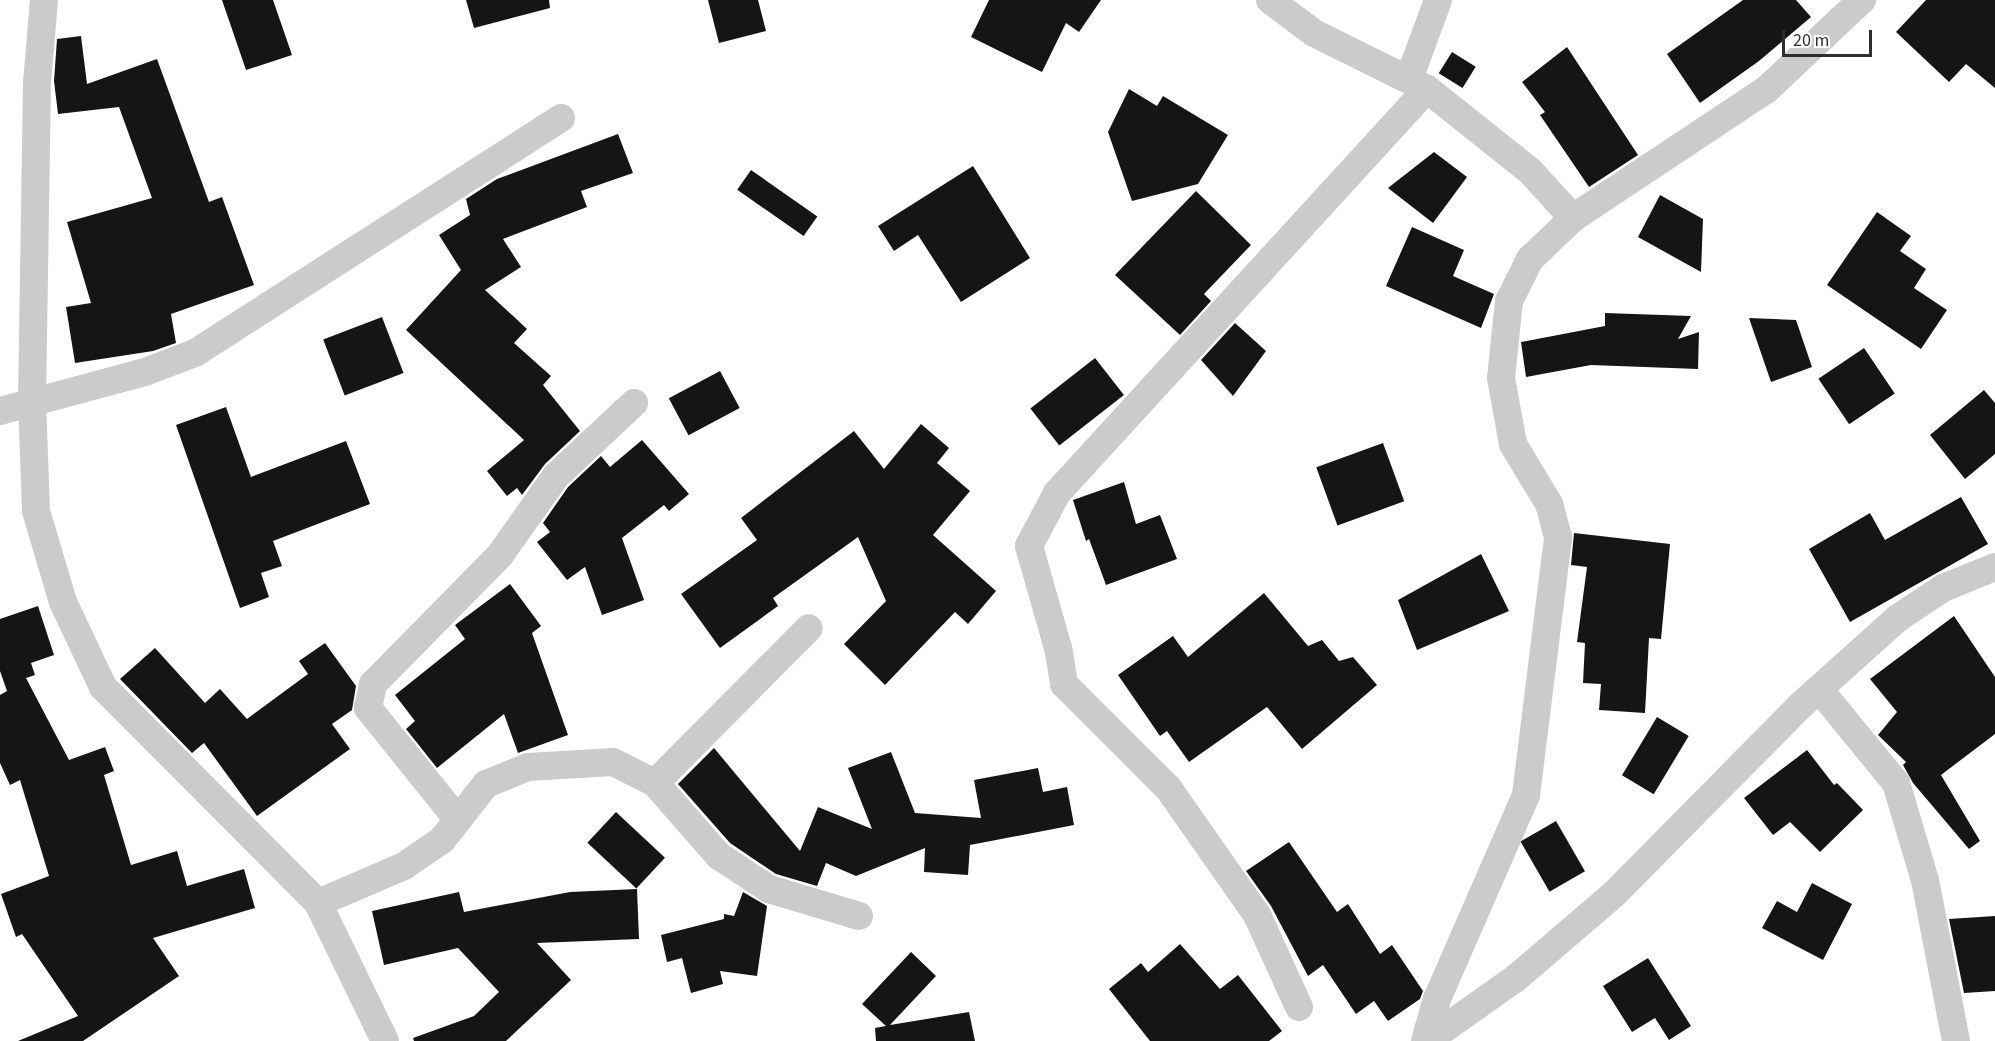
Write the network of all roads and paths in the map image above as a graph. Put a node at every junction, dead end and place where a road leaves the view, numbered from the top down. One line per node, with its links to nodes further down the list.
1 (44, 0): 8 (street)
2 (1270, 0): 5 (street)
3 (1438, 0): 5 (street)
4 (1862, 0): 7 (street)
5 (1418, 84): 7 (street); 18 (street)
6 (561, 118): 8 (street)
7 (1573, 218): 20 (street)
8 (32, 401): 10 (street); 16 (street)
9 (634, 403): 15 (street)
10 (0, 411)
11 (1995, 567): 13 (street)
12 (809, 628): 14 (street)
13 (1819, 689): 20 (street); 21 (street)
14 (656, 783): 15 (street); 17 (street)
15 (458, 820): 16 (street)
16 (318, 903): 19 (street)
17 (859, 916)
18 (1299, 1007)
19 (386, 1041)
20 (1426, 1041)
21 (1956, 1041)

